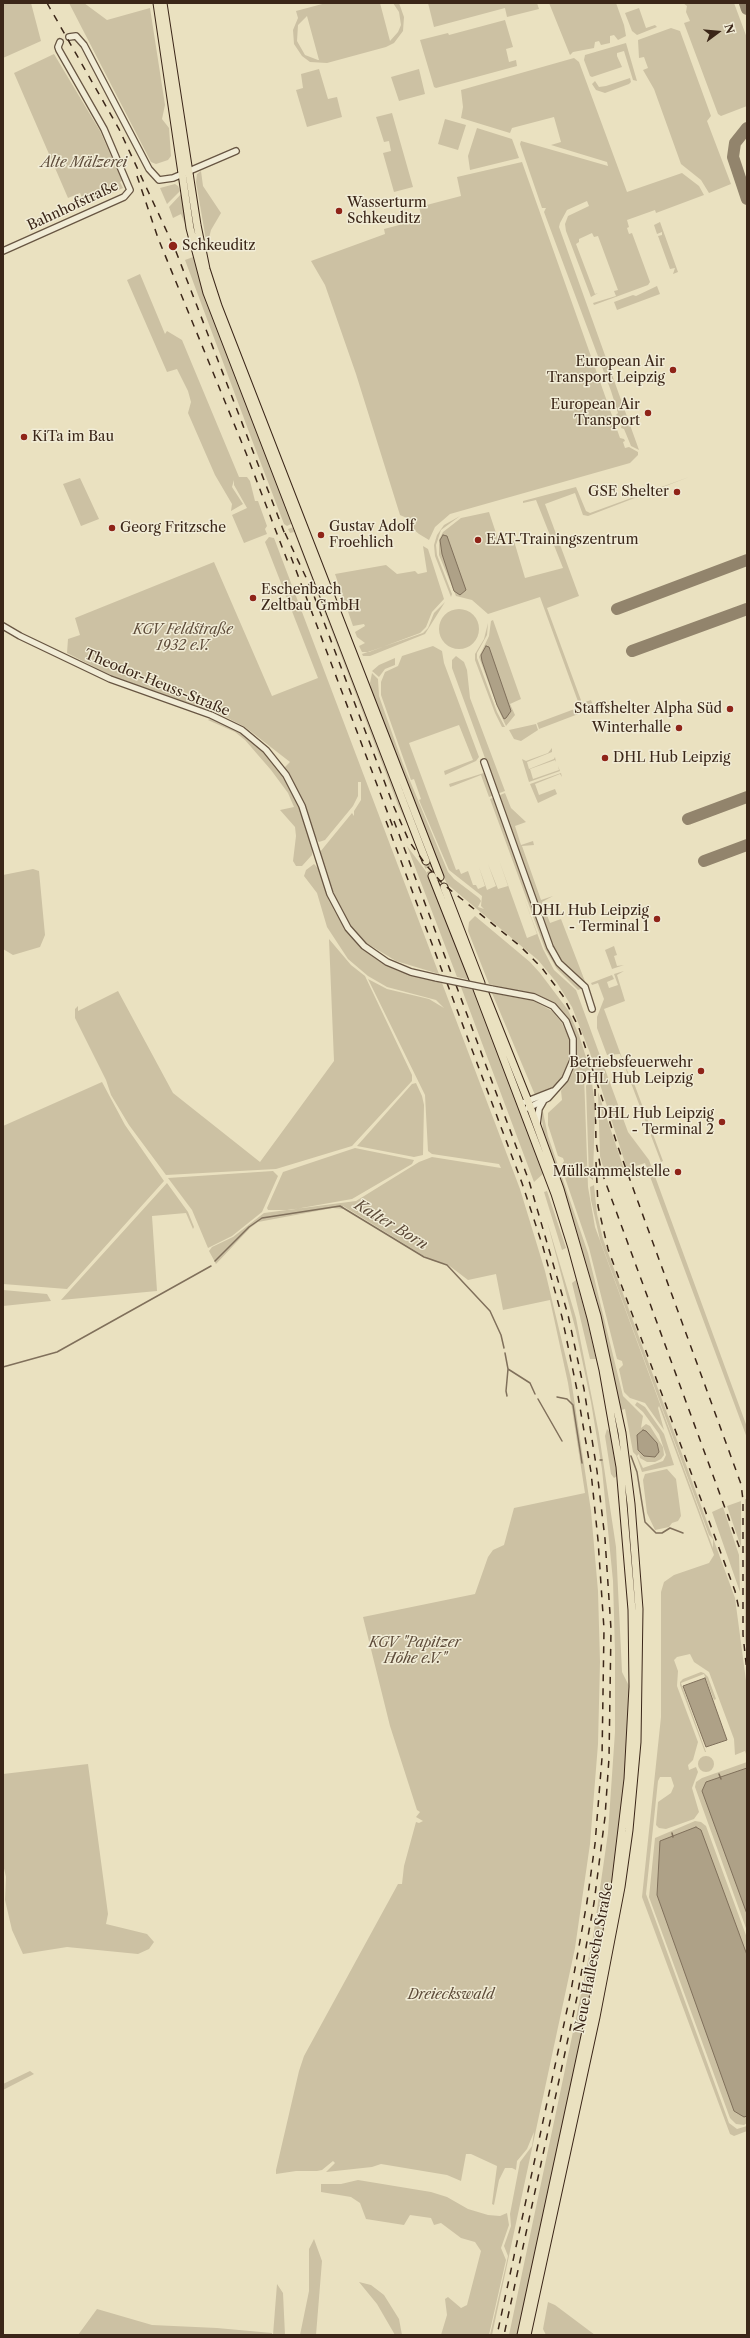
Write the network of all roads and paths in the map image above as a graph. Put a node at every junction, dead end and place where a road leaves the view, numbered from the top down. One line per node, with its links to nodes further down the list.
1 (157, 3): 7 (main road)
2 (162, 3): 6 (main road)
3 (69, 37): 7 (street)
4 (60, 42): 8 (street, Bahnhofstraße)
5 (236, 151): 6 (street)
6 (189, 170): 7 (street); 9 (main road)
7 (181, 173): 9 (main road)
8 (3, 251)
9 (298, 523): 12 (main road); 14 (main road)
10 (3, 626): 16 (street, Theodor-Heuss-Straße, bridge)
11 (484, 762): 17 (street)
12 (426, 861)
13 (432, 876): 16 (main road)
14 (440, 877)
15 (444, 887): 16 (main road)
16 (481, 987): 18 (street, Theodor-Heuss-Straße); 20 (main road); 21 (main road)
17 (592, 1009)
18 (557, 1089): 19 (street, Theodor-Heuss-Straße); 20 (street, Theodor-Heuss-Straße)
19 (544, 1100): 20 (street, Theodor-Heuss-Straße); 22 (street)
20 (529, 1104): 21 (street, Theodor-Heuss-Straße); 22 (main road)
21 (522, 1107): 23 (main road)
22 (537, 1124): 23 (main road)
23 (634, 1580): 24 (main road, Neue Hallesche Straße); 25 (main road, Neue Hallesche Straße)
24 (521, 2335)
25 (527, 2335)

